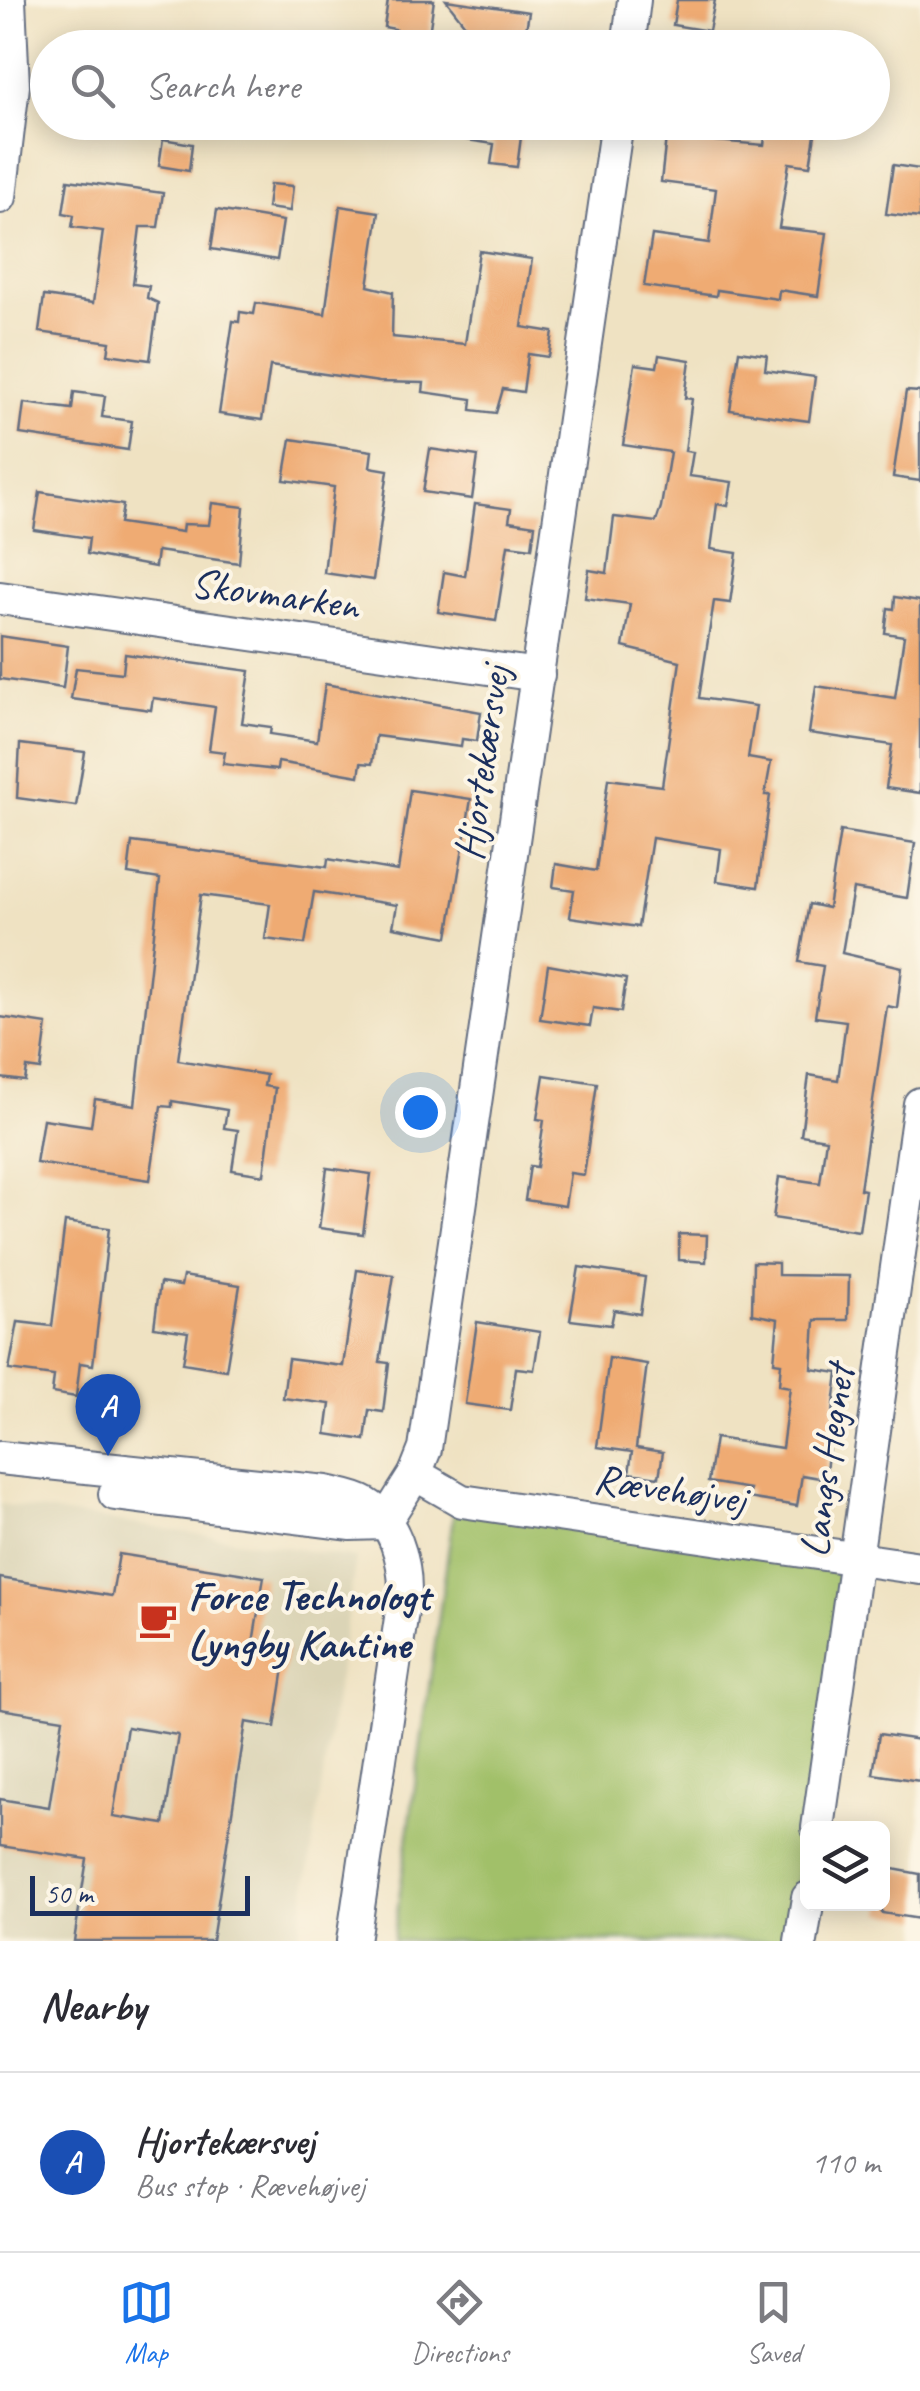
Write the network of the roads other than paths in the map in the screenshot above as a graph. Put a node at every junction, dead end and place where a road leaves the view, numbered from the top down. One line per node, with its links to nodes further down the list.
1 (9, 0): 5 (street)
2 (634, 0): 3 (street)
3 (630, 30)
4 (614, 140): 7 (street, Hjortekærsvej)
5 (0, 198)
6 (0, 598): 7 (street, Skovmarken)
7 (538, 676): 10 (street, Hjortekærsvej)
8 (920, 1104): 13 (street, Langs Hegnet)
9 (0, 1458): 12 (street)
10 (415, 1474): 12 (street, Hjortekærsvej); 13 (street, Rævehøjvej)
11 (0, 1480): 12 (street)
12 (387, 1528): 17 (street)
13 (856, 1559): 14 (street, Rævehøjvej); 15 (street, Langs Hegnet)
14 (920, 1568)
15 (819, 1821)
16 (806, 1911): 18 (street)
17 (354, 1941)
18 (801, 1941)

